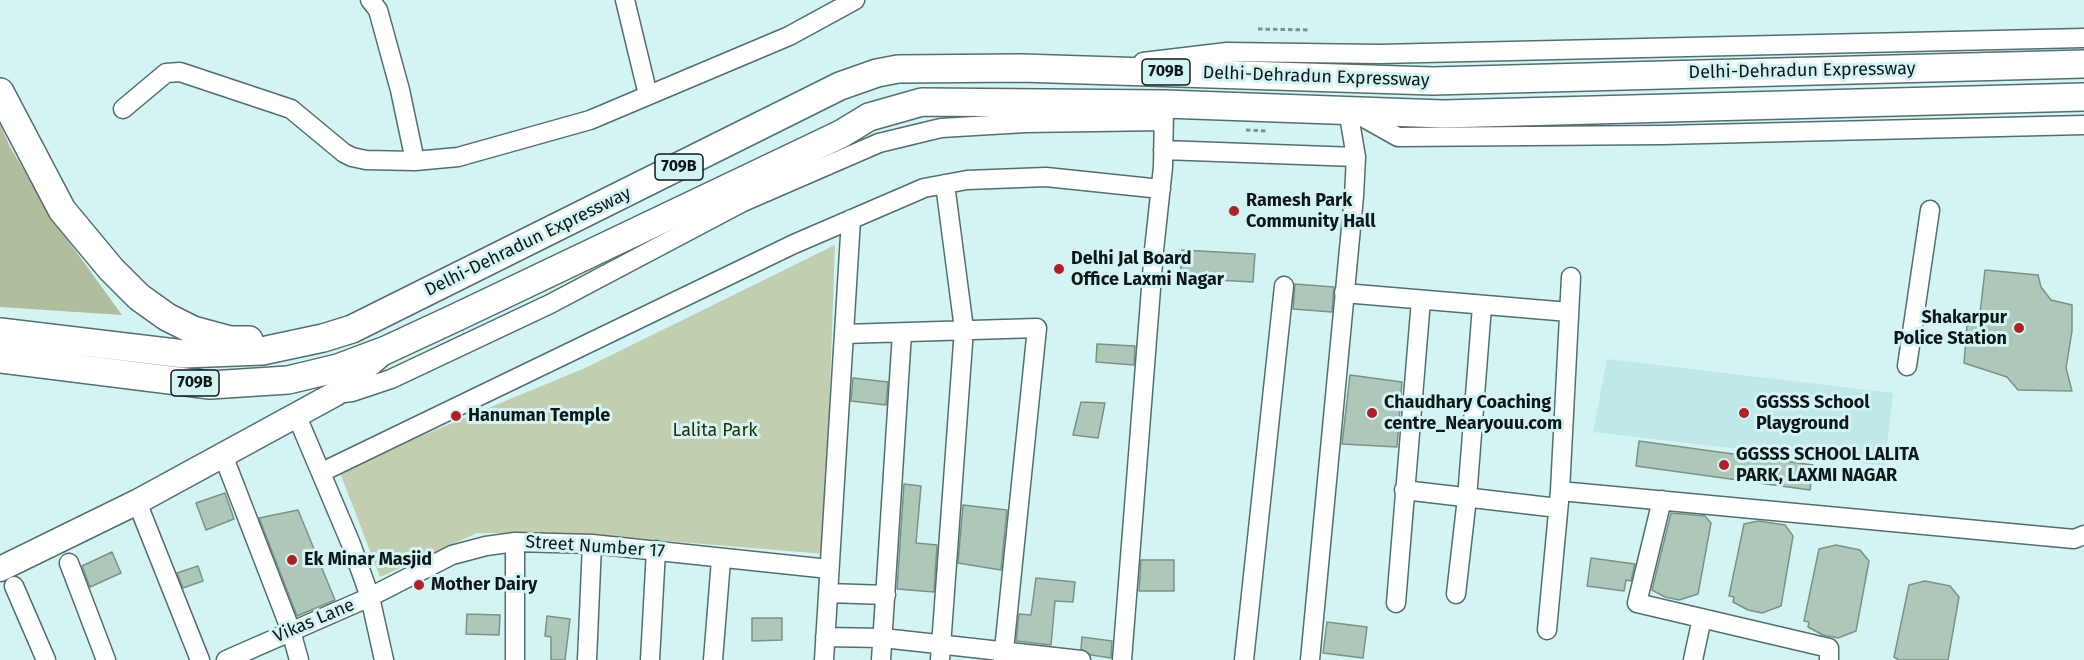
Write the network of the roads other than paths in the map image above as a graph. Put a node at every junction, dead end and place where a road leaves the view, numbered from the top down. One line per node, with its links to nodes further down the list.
1 (370, 0): 16 (street)
2 (625, 0): 8 (street)
3 (855, 0): 8 (street)
4 (2084, 38): 6 (street)
5 (2084, 64): 6 (highway, Delhi-Dehradun Expressway / 709B)
6 (1076, 70): 27 (highway, Delhi-Dehradun Expressway / 709B)
7 (0, 92): 27 (highway)
8 (648, 95): 16 (street)
9 (2084, 97): 11 (highway, Delhi-Dehradun Expressway)
10 (123, 109): 16 (street)
11 (1348, 110): 12 (highway, Delhi-Dehradun Expressway / 709B); 13 (street); 15 (street)
12 (1164, 112): 14 (street); 32 (highway, Delhi-Dehradun Expressway / 709B); 35 (street)
13 (2084, 125)
14 (1163, 150): 15 (street); 18 (street)
15 (1356, 157): 23 (street)
16 (415, 161)
17 (945, 184): 18 (street); 20 (street); 28 (street)
18 (1161, 189): 77 (street)
19 (1930, 210): 34 (street)
20 (851, 219): 31 (street); 38 (street)
21 (1571, 276): 26 (street)
22 (1284, 286): 78 (street)
23 (1344, 293): 24 (street); 79 (street)
24 (1421, 300): 25 (street); 39 (street)
25 (1482, 306): 26 (street); 40 (street)
26 (1569, 312): 41 (street)
27 (352, 328): 29 (highway, Delhi-Dehradun Expressway / 709B)
28 (964, 329): 30 (street); 62 (street); 63 (street)
29 (0, 332)
30 (902, 333): 31 (street); 54 (street)
31 (844, 334): 50 (street)
32 (386, 350): 33 (highway, Delhi-Dehradun Expressway / 709B); 35 (main road)
33 (0, 359)
34 (1907, 366)
35 (335, 394): 36 (main road)
36 (296, 414): 37 (main road); 38 (street)
37 (223, 456): 43 (main road); 59 (street)
38 (322, 472): 55 (street)
39 (1404, 490): 40 (street); 56 (street)
40 (1467, 498): 41 (street); 53 (street)
41 (1559, 499): 42 (street); 58 (street)
42 (1662, 500): 44 (street); 57 (street)
43 (137, 502): 51 (main road); 67 (street)
44 (2084, 535)
45 (515, 542): 46 (street, Street Number 17); 55 (street, Street Number 17); 70 (street)
46 (592, 544): 47 (street, Street Number 17); 71 (street)
47 (656, 550): 48 (street, Street Number 17); 72 (street)
48 (720, 560): 50 (street, Street Number 17); 73 (street)
49 (69, 564): 66 (street)
50 (830, 569): 52 (street)
51 (7, 578): 65 (street)
52 (828, 593): 54 (street); 60 (street)
53 (1456, 594)
54 (886, 595): 61 (street)
55 (370, 597): 59 (street, Vikas Lane); 69 (street)
56 (1396, 603)
57 (1702, 618): 80 (street); 81 (street)
58 (1547, 630)
59 (291, 631): 64 (street, Vikas Lane); 68 (street)
60 (825, 637): 61 (street); 74 (street)
61 (883, 638): 62 (street); 75 (street)
62 (941, 653): 63 (street)
63 (1003, 656): 76 (street)
64 (232, 658)
65 (46, 660)
66 (106, 660)
67 (200, 660)
68 (300, 660)
69 (384, 660)
70 (515, 660)
71 (586, 660)
72 (650, 660)
73 (713, 660)
74 (824, 660)
75 (881, 660)
76 (1081, 660)
77 (1122, 660)
78 (1244, 660)
79 (1310, 660)
80 (1693, 660)
81 (1829, 660)

